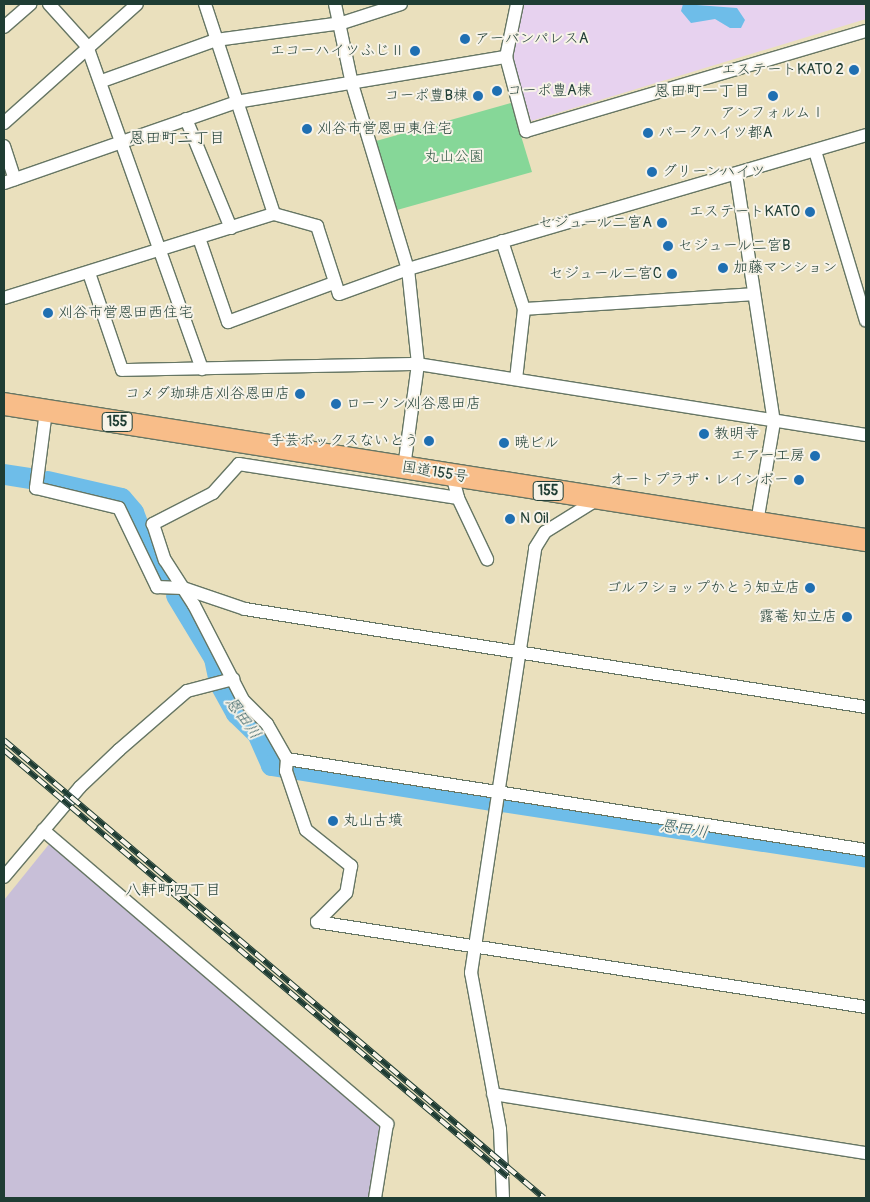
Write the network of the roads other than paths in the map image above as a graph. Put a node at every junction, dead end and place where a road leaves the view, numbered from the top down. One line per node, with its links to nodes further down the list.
1 (30, 4): 9 (street)
2 (49, 4): 12 (street)
3 (137, 4): 12 (street)
4 (205, 4): 11 (street)
5 (335, 4): 8 (street)
6 (402, 4): 8 (street)
7 (517, 4): 13 (street)
8 (342, 23): 11 (street); 15 (street)
9 (4, 26)
10 (866, 31): 13 (street)
11 (216, 40): 14 (street); 16 (street)
12 (87, 46): 14 (street); 18 (street)
13 (506, 57): 15 (street)
14 (102, 81): 20 (street)
15 (352, 84): 16 (street); 30 (street)
16 (236, 102): 17 (street); 25 (street)
17 (186, 119): 20 (street); 26 (street)
18 (4, 123)
19 (866, 135): 22 (street)
20 (125, 142): 24 (street); 29 (street)
21 (4, 146): 24 (street)
22 (815, 151): 23 (street); 36 (street)
23 (736, 174): 28 (street); 33 (street)
24 (9, 181)
25 (274, 214): 26 (street); 32 (street)
26 (231, 228): 27 (street)
27 (200, 238): 29 (street); 32 (street)
28 (502, 241): 30 (street); 35 (street)
29 (158, 250): 31 (street); 38 (street)
30 (408, 269): 32 (street); 37 (street)
31 (89, 273): 34 (street); 38 (street)
32 (334, 283)
33 (754, 294): 35 (street); 42 (street)
34 (4, 298)
35 (524, 309): 39 (street)
36 (866, 320)
37 (418, 364): 38 (street); 39 (street); 44 (street)
38 (202, 370)
39 (516, 379): 42 (street)
40 (4, 404): 41 (highway, 国道155号 / 155)
41 (46, 411): 44 (highway, 国道155号 / 155); 51 (street)
42 (774, 422): 43 (street); 48 (street)
43 (866, 435)
44 (404, 467): 45 (highway, 国道155号 / 155)
45 (452, 475): 46 (street); 47 (highway, 国道155号 / 155)
46 (458, 498): 50 (street); 51 (street)
47 (598, 499): 48 (highway, 国道155号 / 155); 52 (street)
48 (757, 522): 49 (highway, 国道155号 / 155)
49 (866, 540)
50 (487, 558)
51 (183, 588): 52 (street); 53 (street)
52 (519, 654): 54 (street); 56 (street)
53 (233, 678): 55 (street); 57 (street)
54 (866, 707)
55 (287, 764): 56 (street); 60 (street)
56 (498, 793): 58 (street); 60 (street)
57 (43, 830): 59 (street); 64 (street)
58 (866, 850)
59 (4, 877)
60 (476, 946): 61 (street); 62 (street)
61 (866, 1007)
62 (493, 1094): 63 (street); 65 (street)
63 (866, 1152)
64 (376, 1198)
65 (503, 1198)

